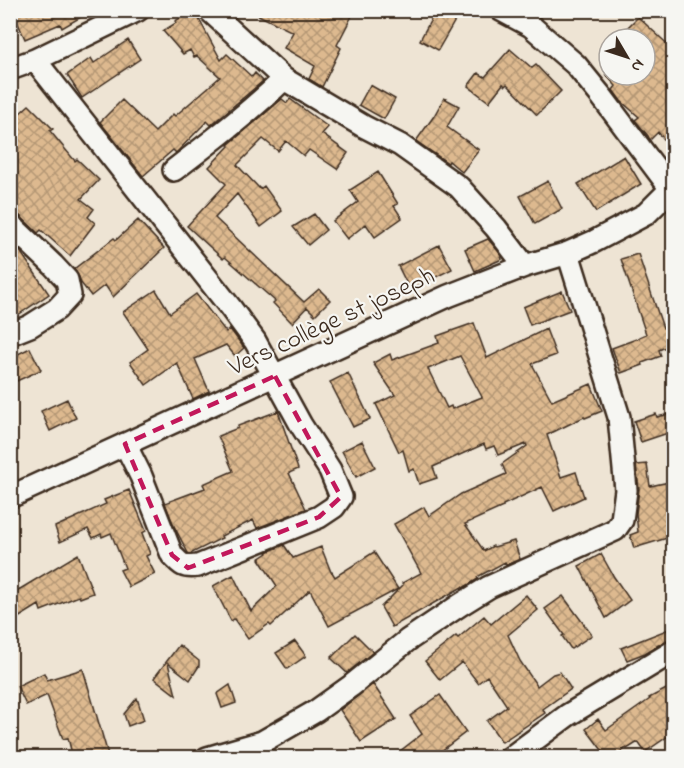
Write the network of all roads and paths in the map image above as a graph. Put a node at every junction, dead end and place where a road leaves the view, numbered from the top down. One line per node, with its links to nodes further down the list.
1 (138, 10): 4 (street)
2 (209, 10): 6 (street)
3 (501, 10): 8 (street)
4 (34, 60): 5 (street); 13 (street)
5 (10, 69)
6 (284, 79): 7 (street); 11 (street)
7 (174, 170)
8 (672, 191): 10 (street, Vers collège st joseph)
9 (10, 224): 12 (street)
10 (568, 253): 11 (street, Vers collège st joseph); 17 (street)
11 (525, 266): 13 (street, Vers collège st joseph)
12 (10, 334)
13 (274, 376): 14 (street, Vers collège st joseph); 14 (street)
14 (125, 444): 15 (street, Vers collège st joseph)
15 (10, 497)
16 (674, 651): 19 (street)
17 (265, 750): 18 (street)
18 (207, 758)
19 (510, 758)

